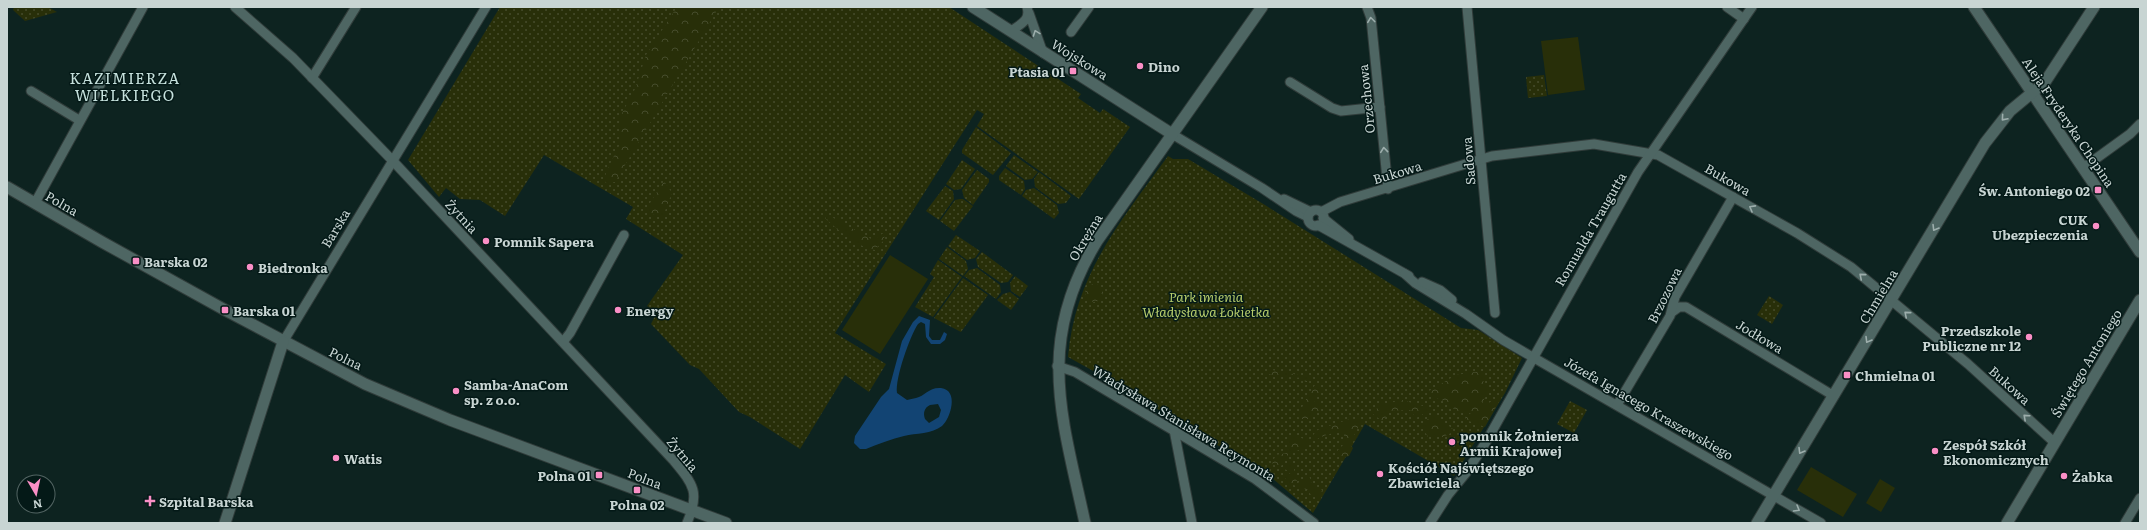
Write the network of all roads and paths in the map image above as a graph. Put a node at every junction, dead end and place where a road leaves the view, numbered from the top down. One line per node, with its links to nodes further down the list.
1 (142, 7): 24 (street)
2 (235, 7): 19 (street, Żytnia)
3 (356, 7): 19 (street)
4 (486, 7): 29 (street, Barska)
5 (973, 7): 16 (street, Wojskowa)
6 (1089, 7): 17 (street)
7 (1262, 7): 26 (street, Okrężna)
8 (1368, 7): 23 (street, Orzechowa, one-way to 8)
9 (1467, 7): 28 (street, Sadowa)
10 (1728, 7): 15 (street)
11 (1752, 7): 15 (street, Romualda Traugutta)
12 (1974, 7): 22 (street, Aleja Fryderyka Chopina)
13 (2094, 7): 22 (street, Chmielna)
14 (1028, 10): 16 (street); 18 (street, one-way to 14)
15 (1744, 19): 27 (street, Romualda Traugutta)
16 (1011, 31): 18 (street, Wojskowa)
17 (1071, 32)
18 (1043, 53): 26 (street, Wojskowa)
19 (312, 78): 29 (street, Żytnia)
20 (1290, 82): 23 (street)
21 (31, 91): 24 (street)
22 (2033, 93): 30 (street, Aleja Fryderyka Chopina); 39 (street, Chmielna, one-way to 39)
23 (1380, 107): 32 (street, Orzechowa, one-way to 23)
24 (79, 120): 34 (street)
25 (2140, 124): 30 (street)
26 (1172, 134): 35 (street); 46 (street, Okrężna)
27 (1650, 152): 28 (street, Bukowa); 33 (street, Bukowa); 45 (street, Romualda Traugutta)
28 (1481, 159): 32 (street, Bukowa); 42 (street, Sadowa)
29 (392, 160): 43 (street, Barska); 44 (street, Żytnia)
30 (2083, 168): 38 (street, Aleja Fryderyka Chopina)
31 (7, 187): 34 (street, Polna)
32 (1388, 188): 36 (street, Bukowa)
33 (1733, 197): 39 (street, Bukowa, one-way to 33); 41 (street, Brzozowa)
34 (35, 203): 43 (street, Polna)
35 (1310, 214): 36 (street); 36 (street, Józefa Ignacego Kraszewskiego)
36 (1321, 218): 45 (street, Józefa Ignacego Kraszewskiego)
37 (624, 235): 44 (street)
38 (2140, 252)
39 (1892, 301): 47 (street, Chmielna, one-way to 47); 50 (street, Bukowa, one-way to 39)
40 (2139, 304): 50 (street, Świętego Antoniego)
41 (1672, 312): 47 (street, Jodłowa); 48 (street, Brzozowa)
42 (1495, 313)
43 (283, 342): 53 (street, Polna); 54 (street, Barska)
44 (563, 342): 53 (street, Żytnia)
45 (1533, 356): 48 (street, Józefa Ignacego Kraszewskiego); 60 (street, Romualda Traugutta)
46 (1057, 366): 49 (street, Władysława Stanisława Reymonta); 57 (street, Okrężna)
47 (1834, 396): 51 (street, Chmielna, one-way to 51)
48 (1617, 405): 51 (street, Józefa Ignacego Kraszewskiego)
49 (1174, 430): 58 (street); 59 (street, Władysława Stanisława Reymonta)
50 (2055, 443): 63 (street, Świętego Antoniego)
51 (1774, 496): 61 (street, Chmielna); 62 (street, Józefa Ignacego Kraszewskiego, one-way to 62)
52 (2140, 498): 64 (street)
53 (693, 510): 55 (street); 56 (street, Polna)
54 (225, 523)
55 (687, 523)
56 (726, 523)
57 (1085, 523)
58 (1192, 523)
59 (1314, 523)
60 (1430, 523)
61 (1757, 523)
62 (1821, 523)
63 (2007, 523)
64 (2125, 523)

